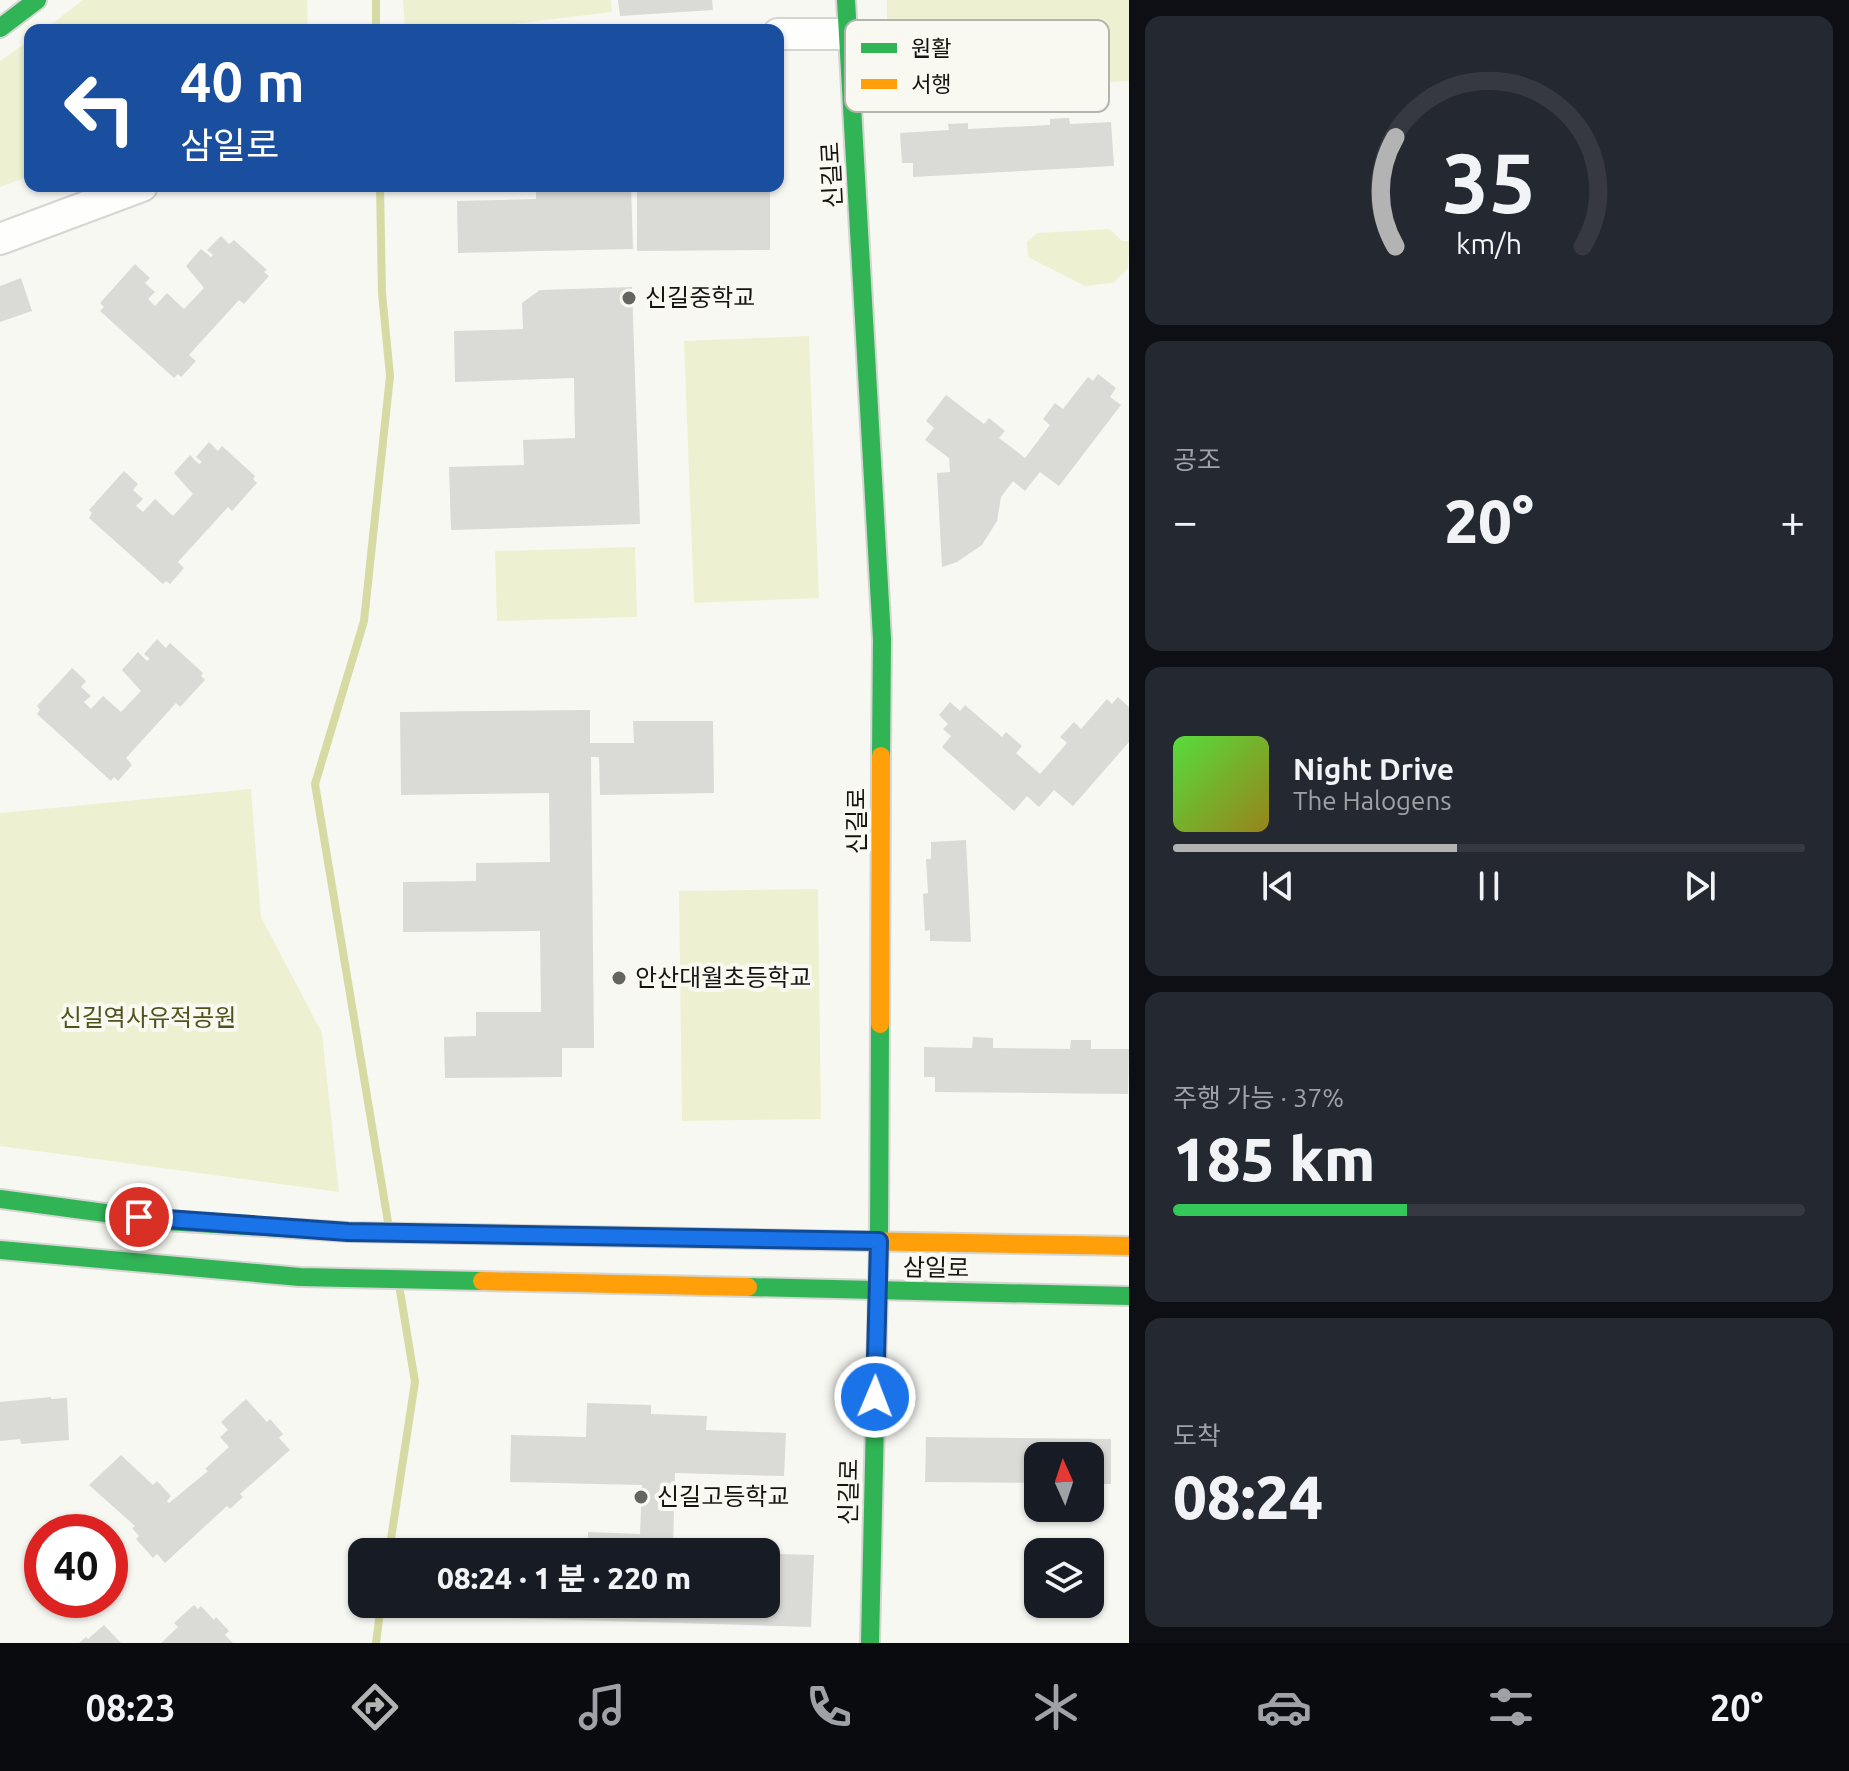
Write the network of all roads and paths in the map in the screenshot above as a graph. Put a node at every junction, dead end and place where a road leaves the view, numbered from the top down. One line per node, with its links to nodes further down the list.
1 (37, 0): 4 (street)
2 (846, 0): 3 (street, 신길로)
3 (847, 20)
4 (0, 28)
5 (784, 34): 6 (street)
6 (845, 34)
7 (852, 112): 11 (street, 신길로)
8 (126, 192): 9 (street)
9 (0, 239)
10 (0, 1199): 11 (street, 삼일로)
11 (879, 1241): 12 (street, 삼일로); 14 (street, 신길로)
12 (1129, 1246)
13 (0, 1250): 14 (street, 삼일로)
14 (877, 1290): 15 (street, 삼일로); 16 (street, 신길로)
15 (1129, 1296)
16 (870, 1643)

